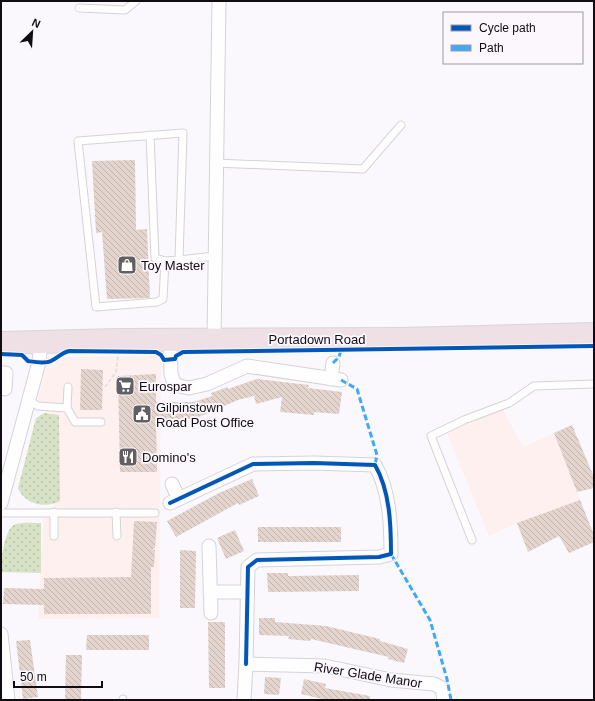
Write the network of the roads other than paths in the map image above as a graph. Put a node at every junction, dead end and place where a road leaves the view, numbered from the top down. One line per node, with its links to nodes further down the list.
1 (136, 1): 3 (lane)
2 (219, 1): 6 (street)
3 (79, 8)
4 (401, 125): 6 (lane)
5 (150, 135): 8 (lane); 9 (lane); 9 (lane)
6 (216, 163): 7 (street)
7 (215, 256): 8 (lane); 12 (street)
8 (180, 260): 9 (lane)
9 (165, 261)
10 (594, 334): 12 (highway, Portadown Road)
11 (170, 339): 12 (highway, Portadown Road); 14 (highway, Portadown Road); 15 (street)
12 (214, 339)
13 (1, 342): 14 (highway, Portadown Road)
14 (40, 342): 20 (street)
15 (333, 363)
16 (1, 373): 19 (street)
17 (594, 384): 32 (lane)
18 (68, 387): 21 (lane)
19 (5, 389)
20 (28, 400): 21 (lane); 24 (street)
21 (67, 408): 22 (lane)
22 (101, 422)
23 (172, 484): 35 (street)
24 (3, 486): 25 (street)
25 (1, 503)
26 (54, 512): 27 (lane); 28 (lane); 30 (lane)
27 (116, 512): 29 (lane); 31 (lane)
28 (1, 513)
29 (154, 513)
30 (54, 536)
31 (117, 536)
32 (472, 540)
33 (210, 546): 34 (street)
34 (210, 592): 35 (street); 36 (street)
35 (247, 592): 38 (street)
36 (211, 613)
37 (5, 633): 39 (street)
38 (246, 664): 40 (street); 41 (street, River Glade Manor)
39 (8, 700)
40 (244, 700)
41 (444, 700)

